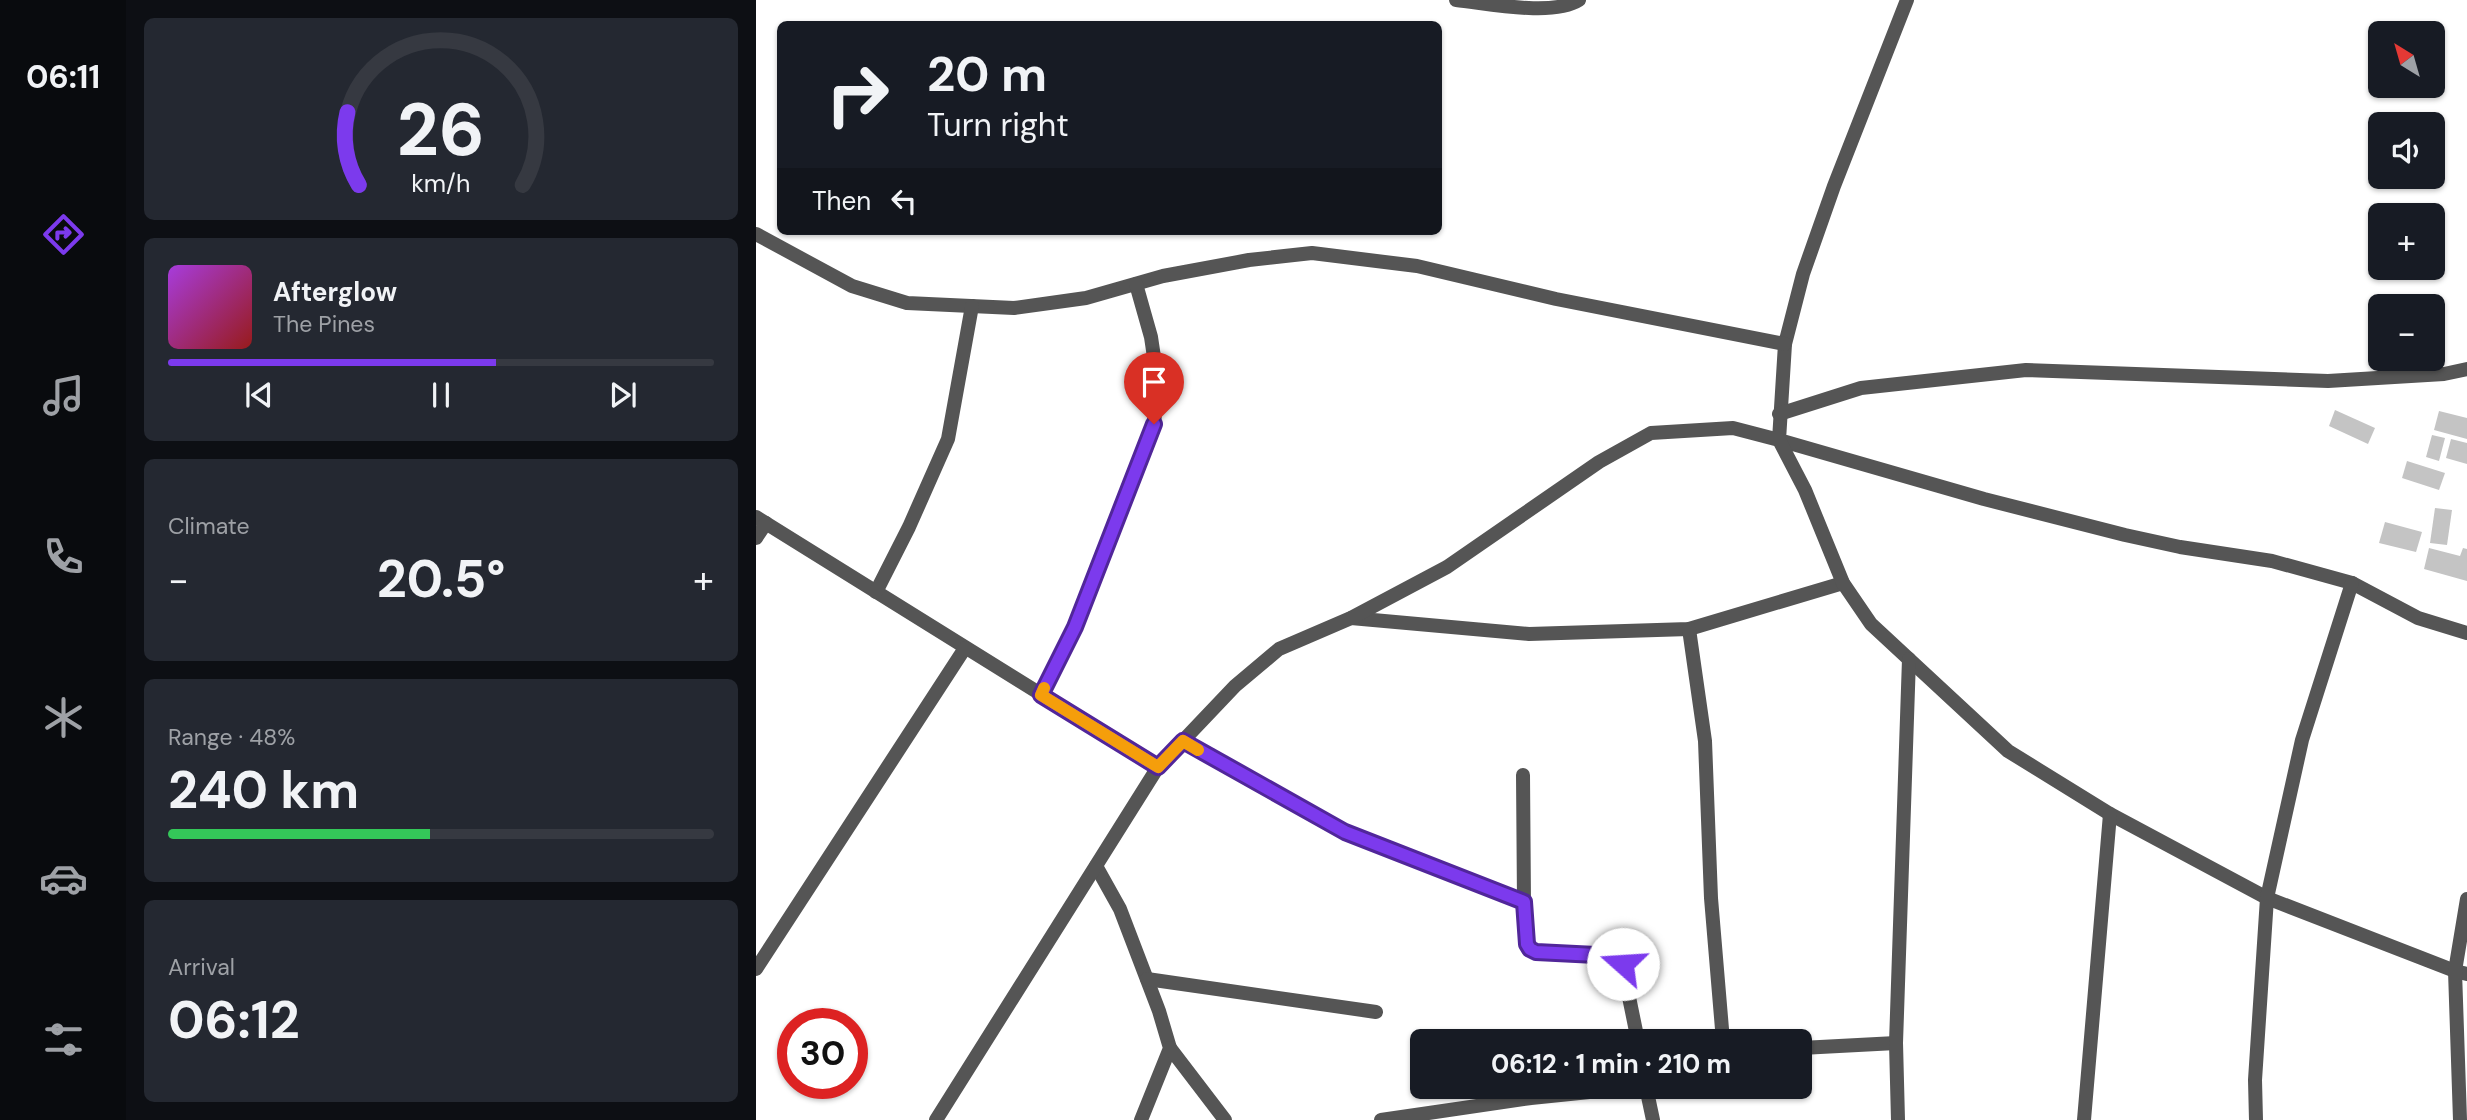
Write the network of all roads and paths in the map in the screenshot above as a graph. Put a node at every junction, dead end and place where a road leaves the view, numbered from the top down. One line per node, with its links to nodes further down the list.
1 (1456, 0): 2 (street)
2 (1578, 0)
3 (1907, 0): 7 (street)
4 (756, 234): 6 (street)
5 (1136, 284): 6 (street); 7 (street); 21 (street)
6 (972, 306): 15 (street)
7 (1785, 344): 9 (street)
8 (2467, 369): 9 (street)
9 (1779, 414): 10 (street)
10 (1779, 440): 13 (street); 14 (street); 16 (street)
11 (761, 520): 12 (street); 15 (street)
12 (756, 538)
13 (1843, 583): 17 (street); 20 (street)
14 (2352, 583): 18 (street); 27 (street)
15 (876, 592): 19 (street)
16 (1352, 618): 17 (street); 22 (street)
17 (1689, 629): 35 (street)
18 (2467, 633)
19 (965, 648): 21 (street); 30 (street)
20 (1909, 659): 25 (street); 36 (street)
21 (1041, 695): 23 (street)
22 (1183, 741): 23 (street); 29 (street)
23 (1158, 767): 26 (street)
24 (1523, 775): 29 (street)
25 (2110, 814): 27 (street); 47 (street)
26 (1096, 866): 32 (street); 41 (street)
27 (2267, 898): 31 (street); 48 (street)
28 (2467, 899): 31 (street)
29 (1524, 902): 34 (street)
30 (756, 969)
31 (2461, 973): 49 (street)
32 (1147, 979): 33 (street); 38 (street)
33 (1376, 1012)
34 (1636, 1029)
35 (1722, 1029)
36 (1896, 1043): 37 (street); 46 (street)
37 (1812, 1047)
38 (1170, 1048): 42 (street); 43 (street)
39 (1524, 1099): 44 (street)
40 (1649, 1099): 45 (street)
41 (936, 1120)
42 (1141, 1120)
43 (1226, 1120)
44 (1381, 1120)
45 (1653, 1120)
46 (1898, 1120)
47 (2084, 1120)
48 (2256, 1120)
49 (2460, 1120)

